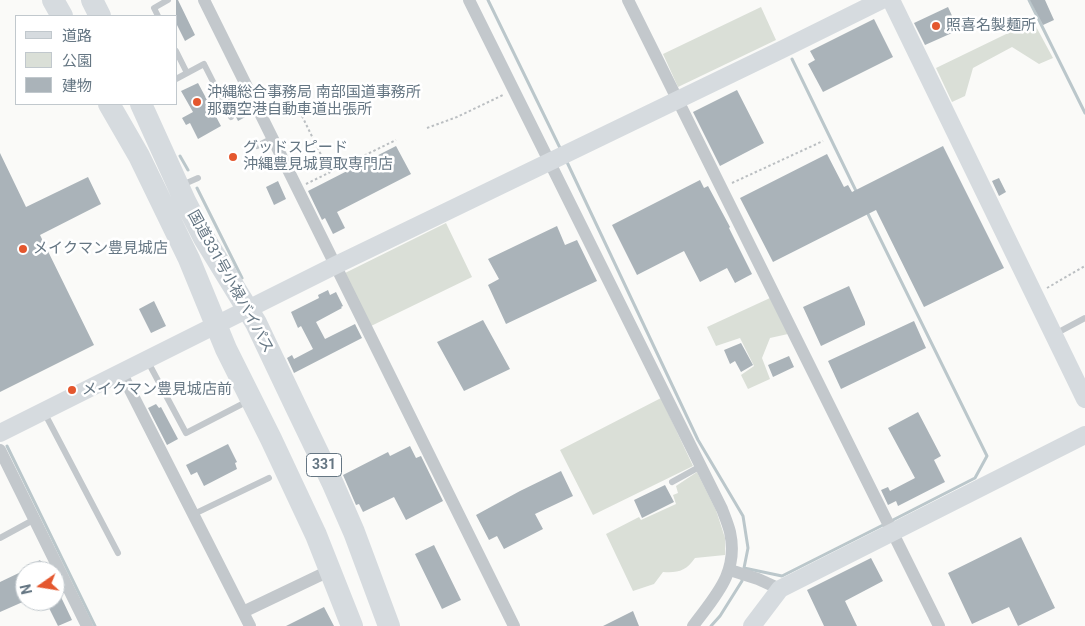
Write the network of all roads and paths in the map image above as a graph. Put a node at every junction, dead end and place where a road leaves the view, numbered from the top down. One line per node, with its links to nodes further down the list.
1 (53, 0): 9 (highway)
2 (92, 0): 10 (highway)
3 (168, 0): 11 (lane)
4 (204, 0): 22 (street)
5 (469, 0): 15 (street)
6 (628, 0): 16 (street)
7 (882, 0): 16 (street)
8 (891, 0): 32 (street)
9 (61, 15)
10 (100, 15)
11 (158, 15)
12 (178, 55): 13 (lane)
13 (187, 73): 14 (lane); 20 (lane)
14 (178, 78)
15 (514, 90): 21 (path); 26 (street)
16 (677, 100): 26 (street); 29 (street)
17 (110, 105): 35 (highway, 国道331号小禄バイパス / 331)
18 (142, 105): 33 (highway, 国道331号小禄バイパス / 331)
19 (302, 116): 27 (path)
20 (231, 117)
21 (427, 128)
22 (272, 138): 25 (lane); 28 (street)
23 (396, 140): 27 (path)
24 (823, 141): 29 (path)
25 (257, 146)
26 (549, 161): 30 (street); 45 (street)
27 (330, 173): 28 (path)
28 (298, 188): 30 (street)
29 (720, 188): 50 (street)
30 (336, 265): 33 (street); 61 (street)
31 (1085, 266): 32 (path)
32 (1035, 296): 36 (street)
33 (248, 309): 35 (street); 60 (highway, 国道331号小禄バイパス / 331)
34 (1085, 318): 36 (lane)
35 (216, 325): 37 (street); 40 (highway, 国道331号小禄バイパス / 331)
36 (1054, 334): 39 (street)
37 (147, 359): 38 (street); 40 (lane)
38 (121, 372): 41 (street); 48 (street)
39 (1085, 399)
40 (251, 400): 53 (highway, 国道331号小禄バイパス / 331)
41 (43, 411): 42 (street); 52 (lane)
42 (0, 433)
43 (1085, 434): 50 (street)
44 (0, 450): 49 (street)
45 (701, 466): 47 (lane); 54 (street)
46 (270, 478): 48 (lane)
47 (672, 482)
48 (194, 514): 56 (street)
49 (35, 519): 51 (lane); 57 (street)
50 (892, 531): 55 (street); 64 (street)
51 (0, 538)
52 (118, 553)
53 (331, 570): 56 (street); 59 (highway, 国道331号小禄バイパス / 331)
54 (730, 570): 55 (street); 62 (street)
55 (780, 589): 63 (street)
56 (243, 612): 58 (street)
57 (87, 626)
58 (250, 626)
59 (352, 626)
60 (389, 626)
61 (514, 626)
62 (693, 626)
63 (752, 626)
64 (939, 626)

